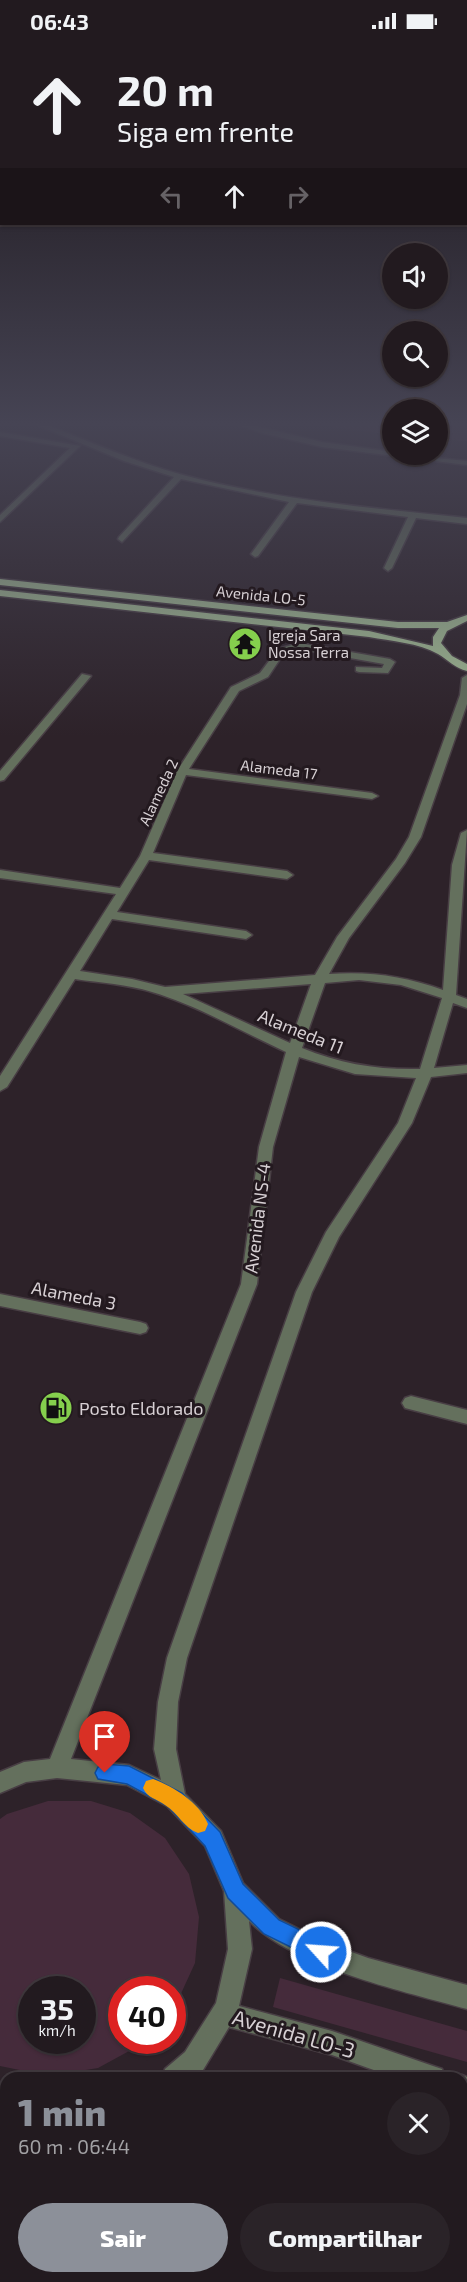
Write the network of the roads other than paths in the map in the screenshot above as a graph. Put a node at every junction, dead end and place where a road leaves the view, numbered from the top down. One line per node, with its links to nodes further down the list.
1 (133, 528): 4 (street)
2 (274, 528): 5 (street)
3 (408, 528): 6 (street)
4 (122, 539)
5 (255, 554)
6 (388, 568)
7 (0, 582): 10 (main road, Avenida LO-5)
8 (0, 593): 11 (main road, Avenida LO-5)
9 (467, 618): 10 (main road, Avenida LO-5)
10 (448, 625): 11 (main road)
11 (441, 652): 12 (main road, Avenida LO-5)
12 (467, 668)
13 (359, 669): 16 (street, Alameda 2)
14 (86, 676): 17 (street)
15 (467, 678): 27 (street, Avenida NS-4)
16 (182, 771): 18 (street, Alameda 17); 20 (street, Alameda 2)
17 (0, 778)
18 (372, 796)
19 (467, 833): 29 (street)
20 (146, 856): 22 (street); 23 (street, Alameda 2)
21 (0, 874): 23 (street)
22 (286, 875)
23 (124, 892): 24 (street, Alameda 2)
24 (109, 915): 25 (street); 26 (street, Alameda 2)
25 (246, 935)
26 (71, 974): 28 (street, Alameda 11); 34 (street, Alameda 2)
27 (319, 980): 28 (street, Alameda 11); 29 (street, Alameda 11); 31 (street, Avenida NS-4)
28 (165, 991): 31 (street, Alameda 11)
29 (449, 996): 30 (street, Alameda 11); 33 (street)
30 (467, 1004)
31 (294, 1050): 33 (street, Alameda 11); 39 (street, Avenida NS-4)
32 (467, 1069): 33 (street, Alameda 11)
33 (425, 1074): 41 (street)
34 (0, 1087)
35 (0, 1300): 36 (street, Alameda 3)
36 (140, 1328)
37 (411, 1403): 38 (street)
38 (467, 1417)
39 (57, 1768): 40 (street); 41 (street)
40 (0, 1783)
41 (175, 1799): 42 (street)
42 (236, 1891): 43 (street); 44 (street)
43 (467, 1997)
44 (223, 2013): 45 (street); 46 (street, Avenida LO-3)
45 (181, 2072)
46 (416, 2072)

